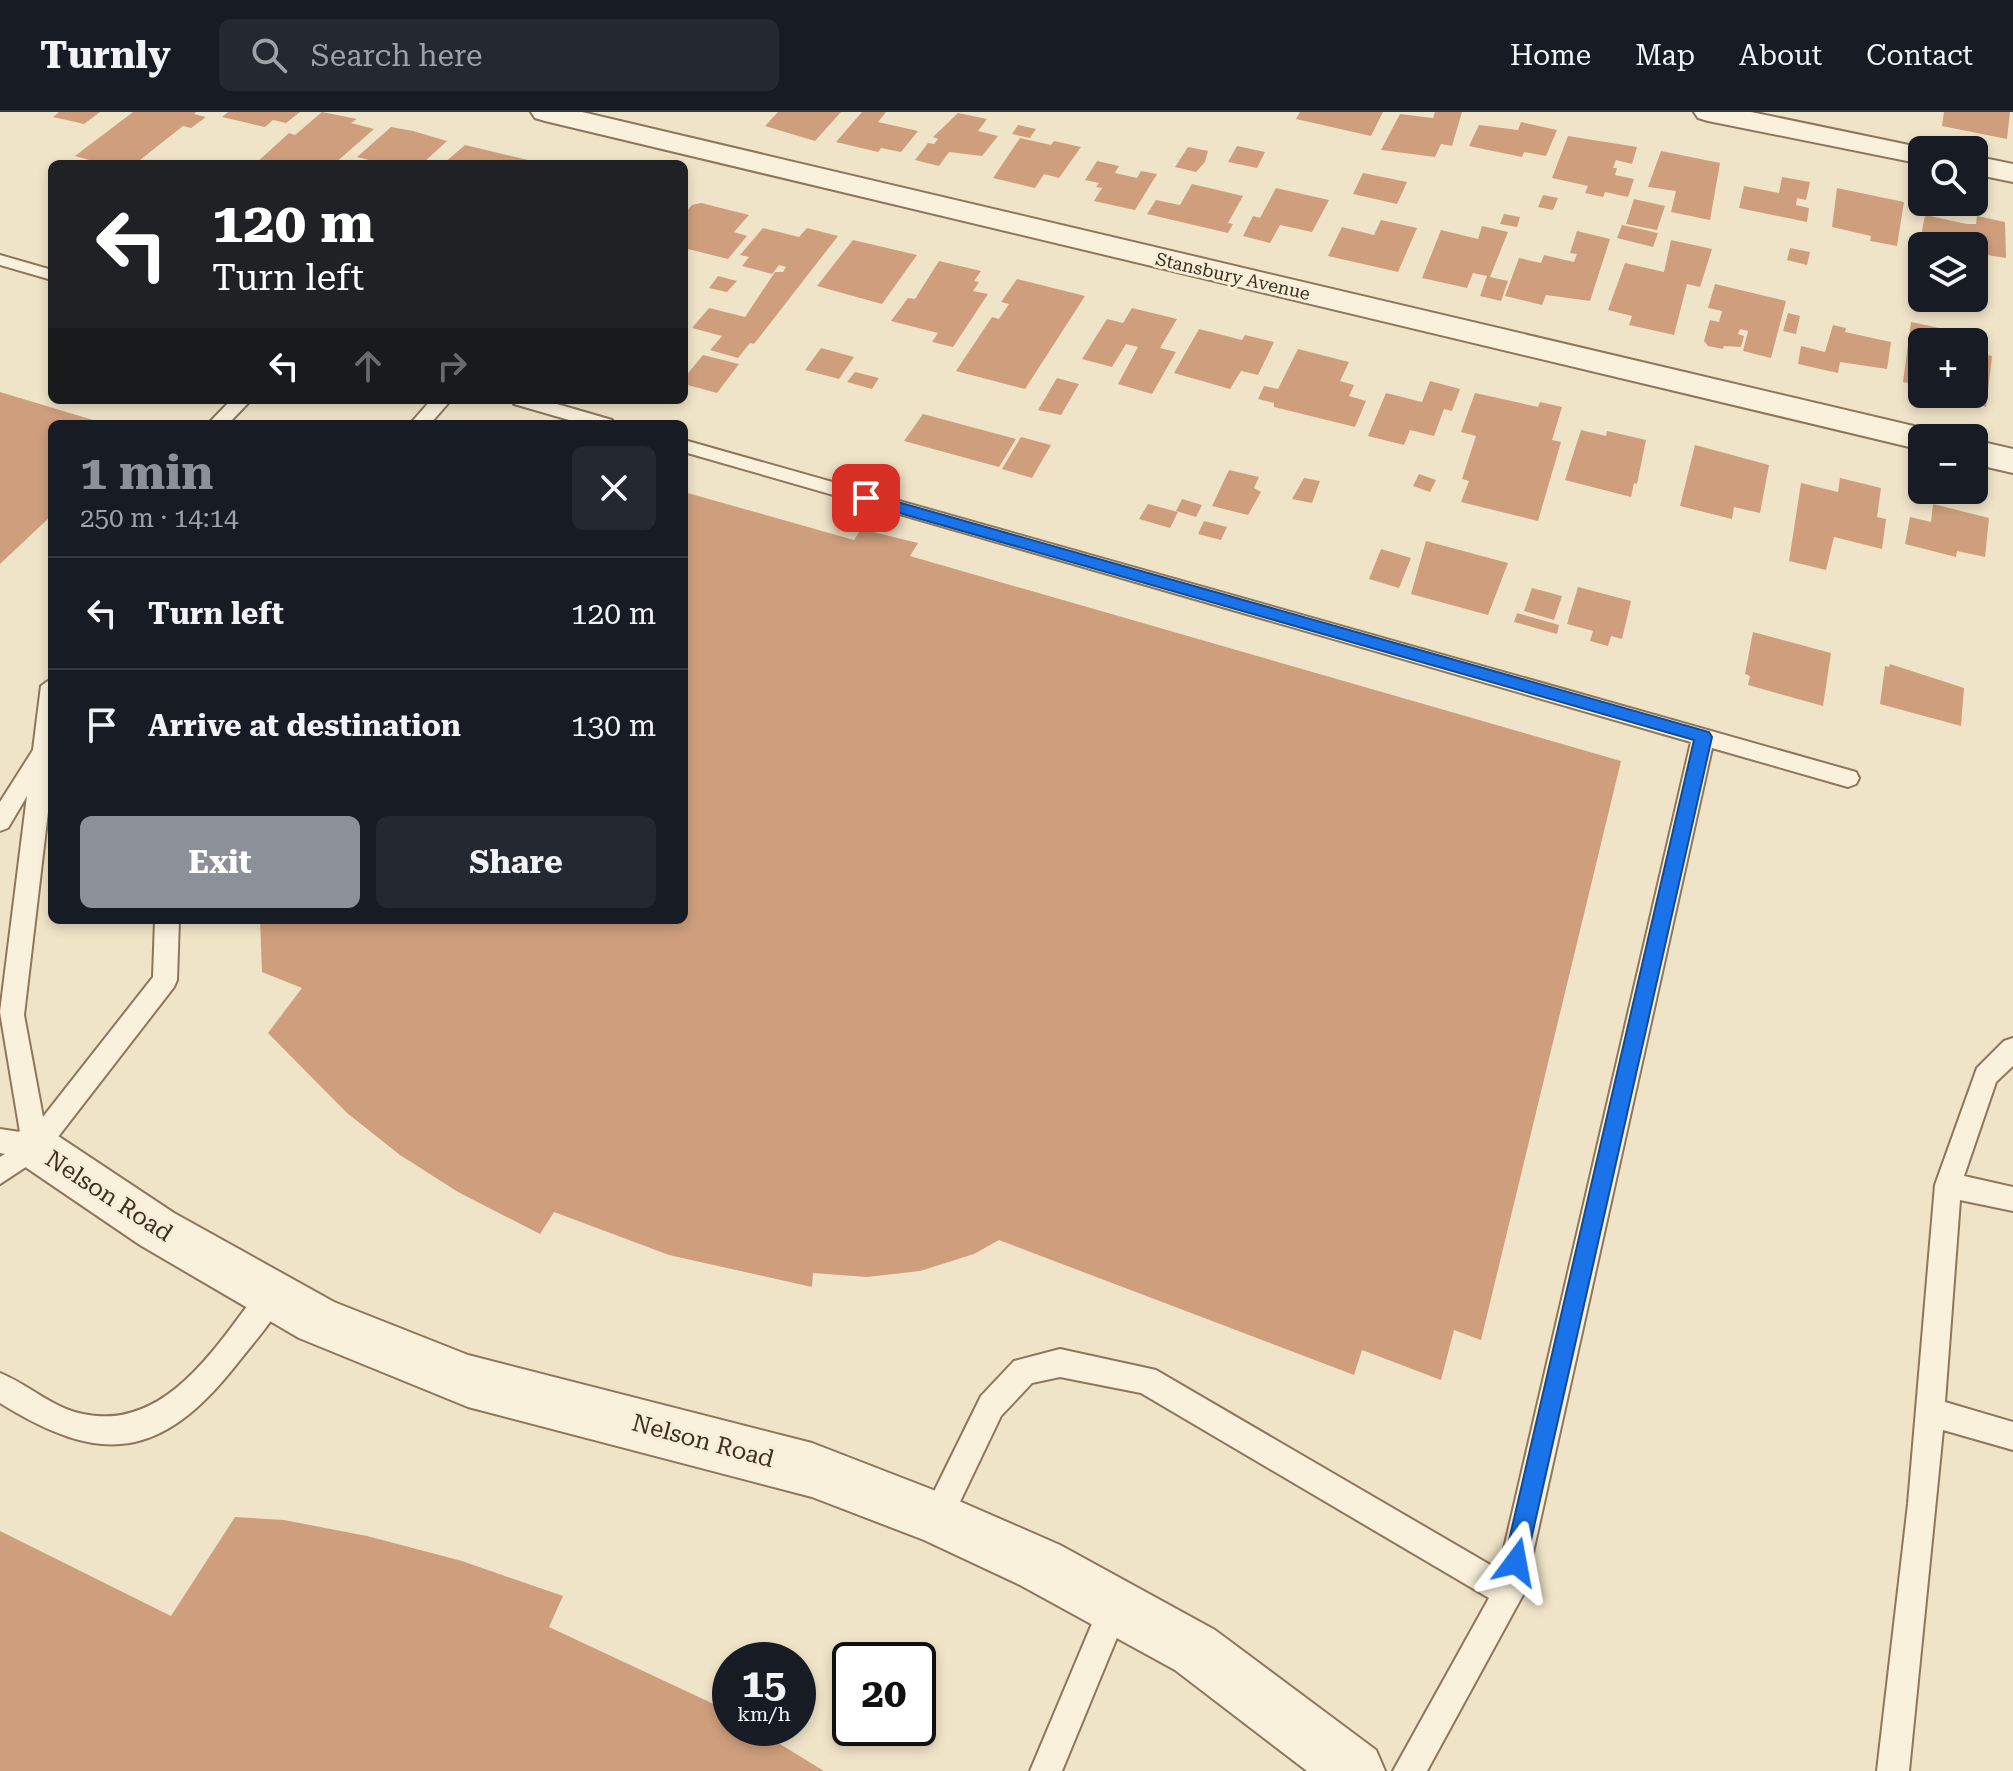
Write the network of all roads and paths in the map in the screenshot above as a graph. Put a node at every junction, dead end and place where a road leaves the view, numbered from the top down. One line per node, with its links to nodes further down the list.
1 (545, 112): 14 (street, Stansbury Avenue)
2 (1708, 112): 3 (street)
3 (1908, 152)
4 (1988, 168): 5 (street)
5 (2013, 173)
6 (0, 260): 7 (lane)
7 (48, 274)
8 (238, 404): 11 (lane)
9 (438, 404): 12 (lane)
10 (535, 404): 13 (lane)
11 (221, 420)
12 (423, 420)
13 (591, 420)
14 (1908, 436)
15 (688, 447): 19 (lane)
16 (1988, 455): 17 (street)
17 (2013, 461)
18 (48, 722): 20 (lane)
19 (1703, 737): 21 (lane); 33 (lane)
20 (45, 749): 22 (lane); 25 (lane)
21 (1848, 778)
22 (0, 822)
23 (167, 924): 25 (lane)
24 (2013, 1049): 26 (lane)
25 (12, 1153): 28 (street, Nelson Road)
26 (1948, 1185): 27 (lane); 30 (lane)
27 (2013, 1199)
28 (272, 1295): 29 (lane); 32 (street, Nelson Road)
29 (0, 1387)
30 (1931, 1412): 31 (lane); 38 (lane)
31 (2013, 1436)
32 (936, 1518): 33 (lane); 34 (street, Nelson Road)
33 (1509, 1593): 37 (lane)
34 (1115, 1606): 35 (lane); 36 (street, Nelson Road)
35 (1046, 1771)
36 (1355, 1771)
37 (1409, 1771)
38 (1893, 1771)

